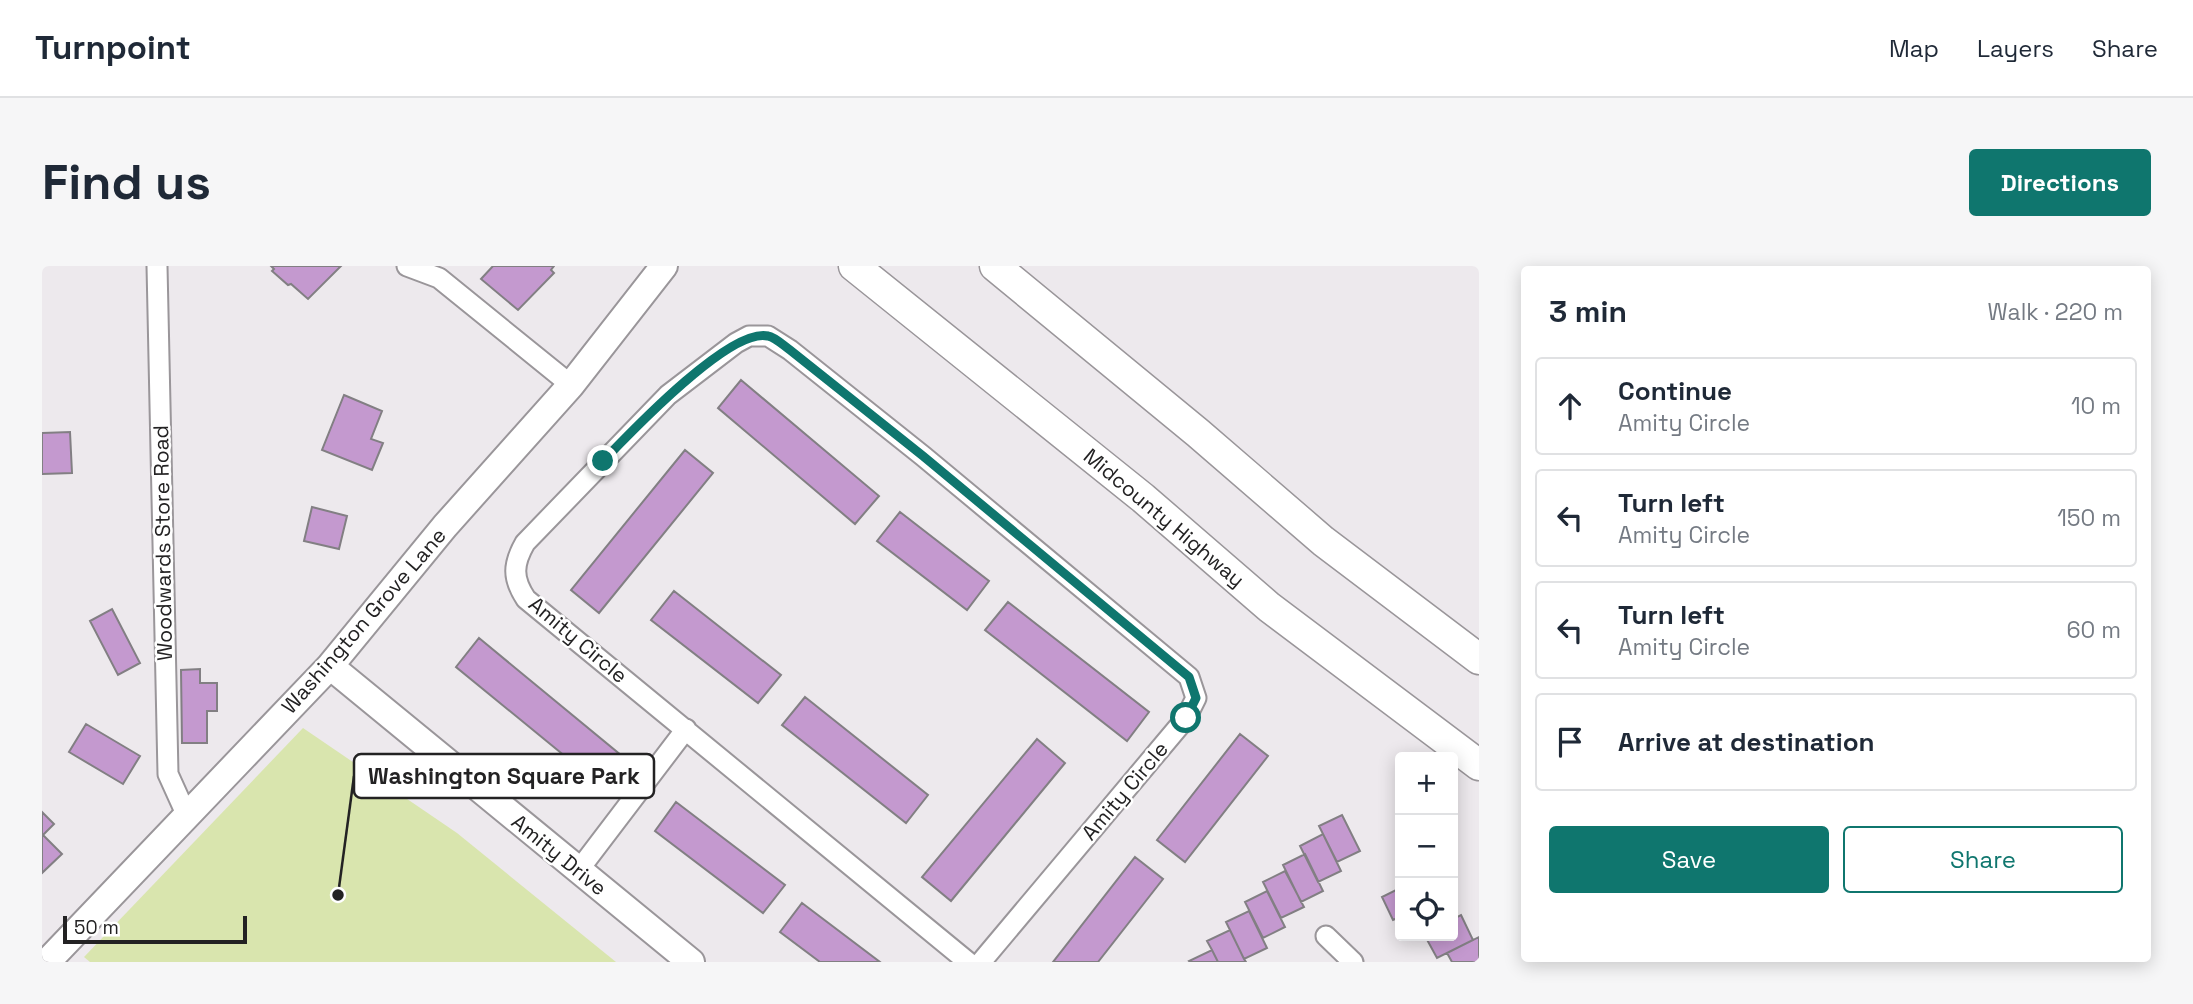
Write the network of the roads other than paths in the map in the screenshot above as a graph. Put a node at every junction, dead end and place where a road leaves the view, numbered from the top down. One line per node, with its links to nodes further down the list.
1 (157, 266): 12 (street, Woodwards Store Road)
2 (407, 266): 6 (street)
3 (664, 266): 7 (street, Washington Grove Lane)
4 (854, 266): 11 (main road, Midcounty Highway)
5 (995, 266): 8 (main road)
6 (444, 272): 7 (street)
7 (571, 385): 9 (street, Washington Grove Lane)
8 (1479, 659)
9 (330, 666): 12 (street, Washington Grove Lane); 13 (street, Amity Drive)
10 (686, 729): 13 (street); 17 (street, Amity Circle); 18 (street, Amity Circle)
11 (1479, 765)
12 (187, 816): 15 (street, Washington Grove Lane)
13 (578, 871): 16 (street, Amity Drive)
14 (1326, 936): 19 (street)
15 (47, 962)
16 (691, 962)
17 (968, 962)
18 (981, 962)
19 (1353, 962)

